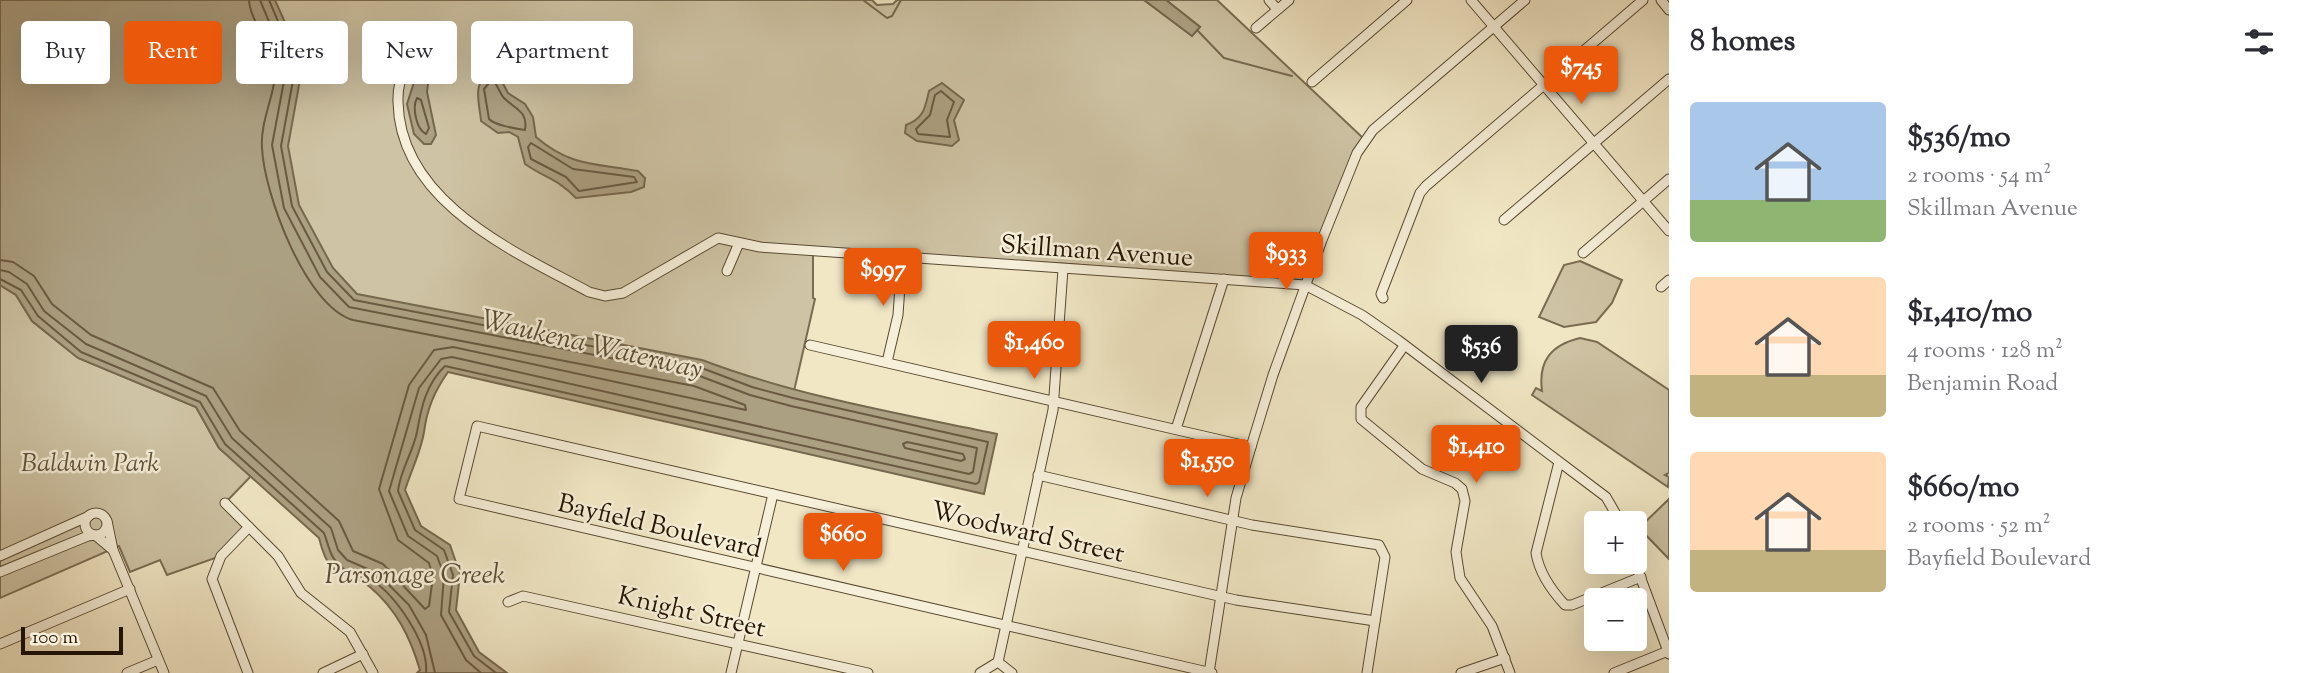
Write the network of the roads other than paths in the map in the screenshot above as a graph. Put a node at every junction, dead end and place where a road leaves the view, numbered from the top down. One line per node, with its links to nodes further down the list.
1 (1269, 0): 8 (street)
2 (1289, 0): 8 (street)
3 (1406, 0): 13 (street)
4 (1471, 0): 10 (street)
5 (1525, 0): 10 (street)
6 (1643, 0): 15 (street)
7 (1661, 0): 9 (street)
8 (1278, 9): 11 (street)
9 (1669, 9)
10 (1494, 27): 15 (street); 27 (street)
11 (1256, 28)
12 (1669, 79): 16 (street)
13 (1312, 82)
14 (399, 84): 21 (street, Skillman Avenue)
15 (1544, 85): 16 (street); 28 (street)
16 (1593, 143): 18 (street); 19 (street)
17 (1669, 179): 18 (street)
18 (1643, 201): 20 (street); 22 (street)
19 (1504, 220)
20 (1669, 231)
21 (739, 243): 23 (street, Skillman Avenue); 25 (street)
22 (1583, 253)
23 (902, 257): 24 (street, Skillman Avenue); 31 (street)
24 (1063, 269): 26 (street, Skillman Avenue); 32 (street)
25 (727, 271)
26 (1224, 279): 27 (street, Skillman Avenue); 33 (street)
27 (1305, 285): 30 (street, Skillman Avenue); 34 (street)
28 (1383, 298)
29 (810, 345): 31 (street)
30 (1404, 346): 35 (street, Skillman Avenue); 62 (street)
31 (887, 362): 32 (street)
32 (1053, 401): 33 (street); 36 (street)
33 (1176, 429): 34 (street)
34 (1251, 447): 42 (street)
35 (1559, 462): 40 (street, Skillman Avenue); 52 (street)
36 (1038, 475): 42 (street); 47 (street)
37 (773, 494): 38 (street, Woodward Street); 47 (street, Woodward Street); 49 (street)
38 (467, 501): 49 (street, Bayfield Boulevard)
39 (225, 503): 44 (street)
40 (1614, 511)
41 (89, 516): 43 (street); 45 (street); 48 (street)
42 (1232, 520): 54 (street); 56 (street)
43 (107, 521): 45 (street); 46 (street)
44 (249, 527): 61 (street); 67 (street)
45 (96, 535): 46 (street); 50 (street)
46 (113, 550): 53 (street)
47 (1021, 550): 54 (street, Woodward Street); 57 (street)
48 (0, 556)
49 (755, 568): 57 (street, Bayfield Boulevard); 58 (street)
50 (0, 572)
51 (1640, 574): 52 (street)
52 (1641, 577): 60 (street)
53 (130, 589): 59 (street); 63 (street)
54 (1221, 596): 56 (street, Woodward Street); 74 (street)
55 (508, 602): 58 (street, Knight Street)
56 (1375, 621): 75 (street)
57 (1003, 626): 64 (street); 74 (street, Bayfield Boulevard)
58 (738, 643): 70 (street); 71 (street, Knight Street)
59 (0, 644)
60 (1669, 652): 78 (street)
61 (363, 654): 68 (street); 69 (street)
62 (1504, 658): 76 (street); 77 (street)
63 (159, 660): 65 (street); 66 (street)
64 (998, 662): 72 (street); 73 (street)
65 (127, 673)
66 (164, 673)
67 (248, 673)
68 (323, 673)
69 (373, 673)
70 (731, 673)
71 (868, 673)
72 (980, 673)
73 (1012, 673)
74 (1210, 673)
75 (1367, 673)
76 (1461, 673)
77 (1510, 673)
78 (1614, 673)

